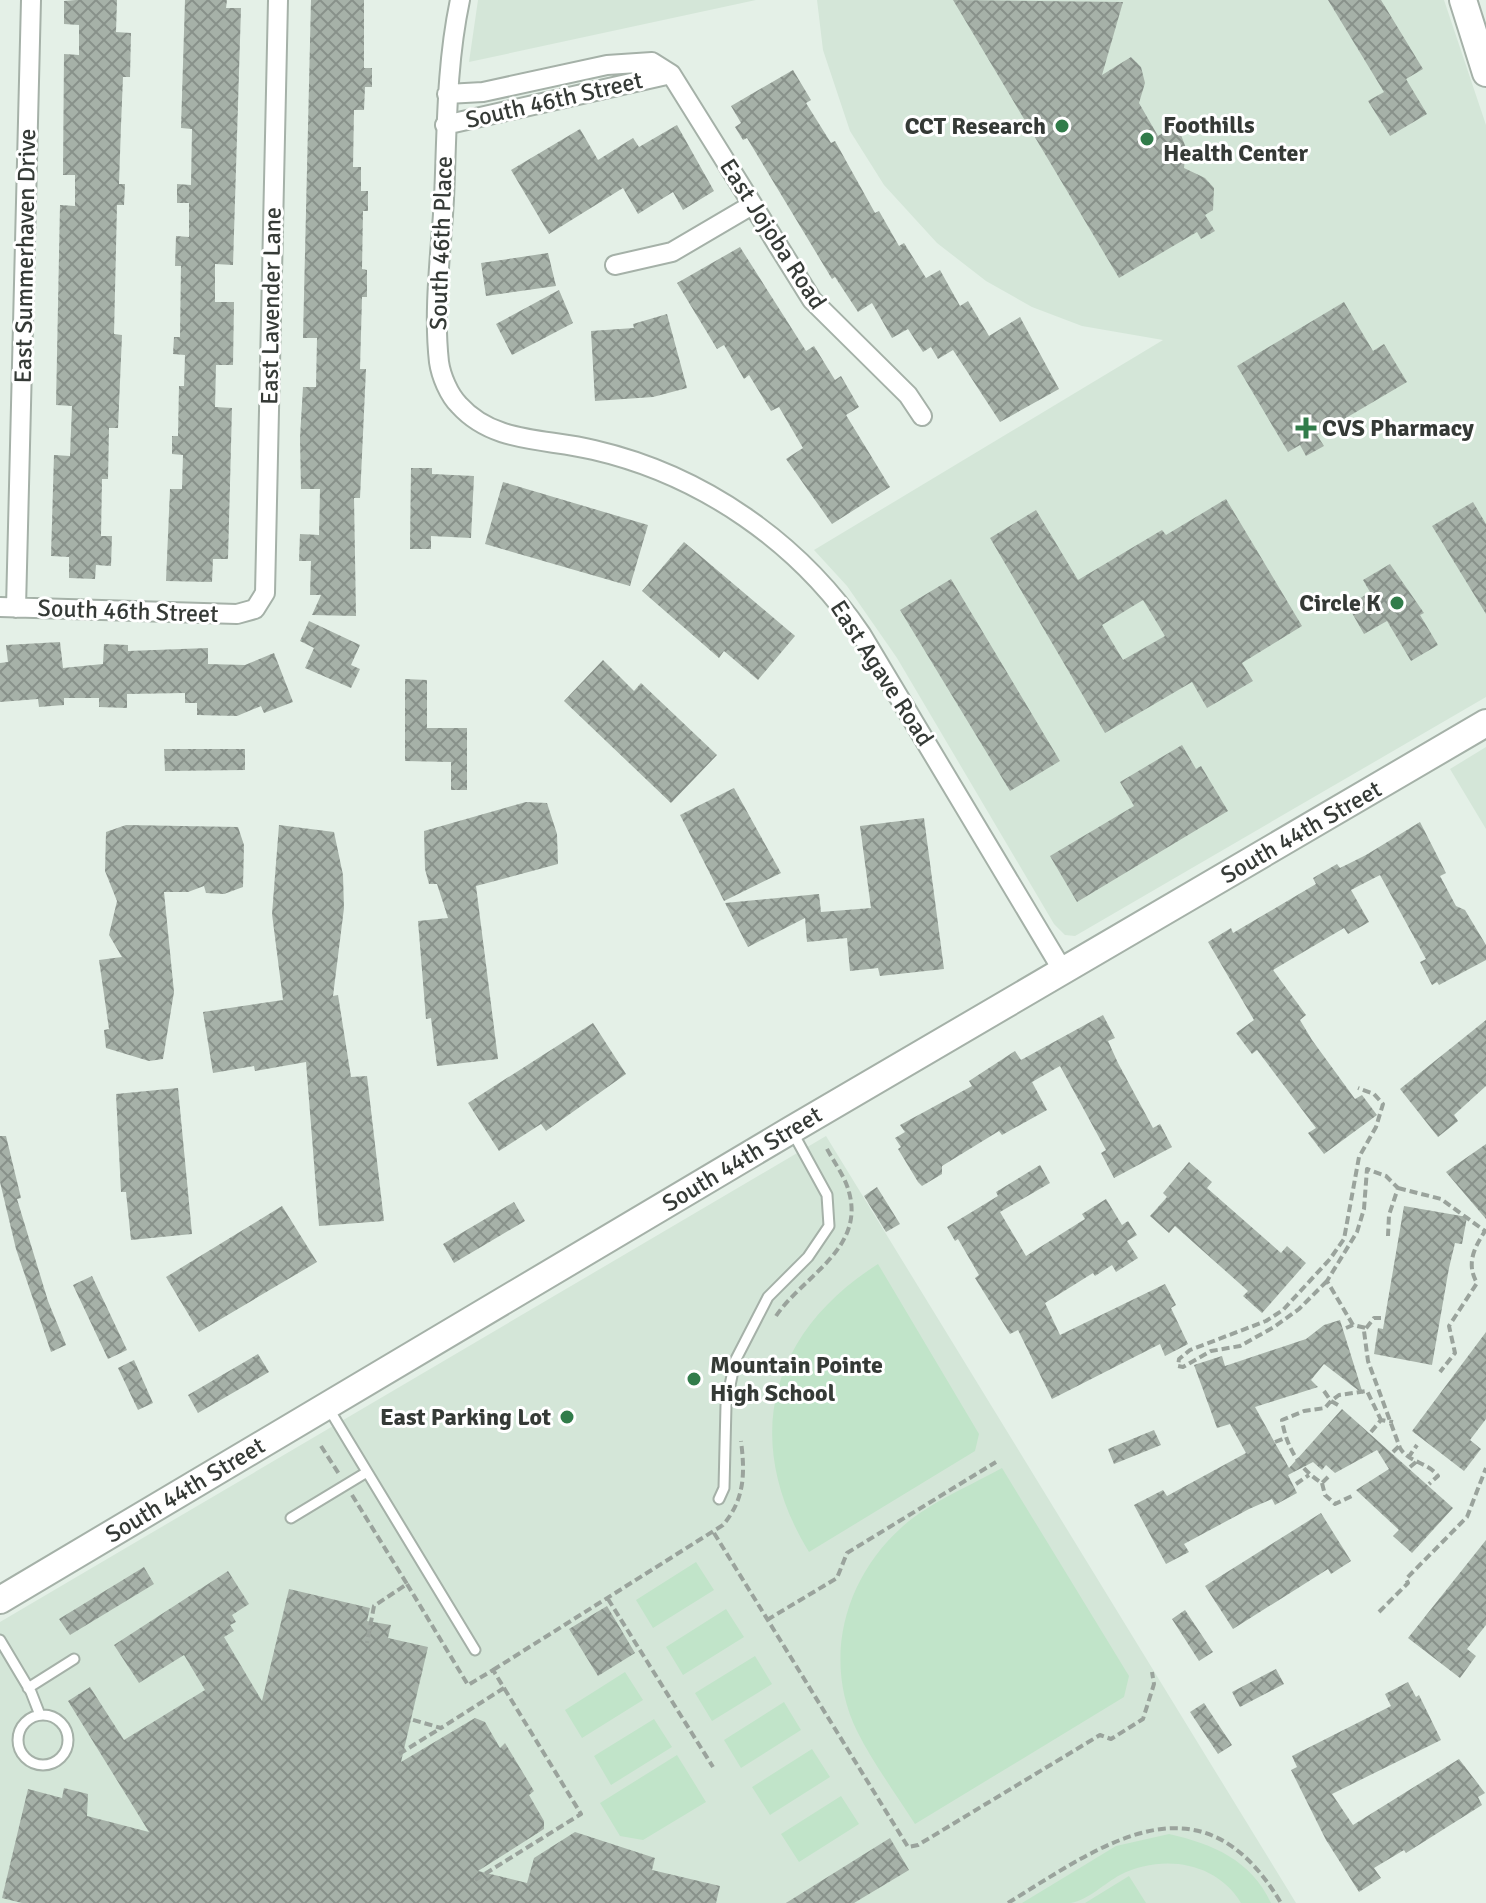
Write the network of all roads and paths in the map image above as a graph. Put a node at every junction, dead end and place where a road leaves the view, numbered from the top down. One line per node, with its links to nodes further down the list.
1 (31, 0): 13 (street, East Summerhaven Drive)
2 (278, 0): 14 (street, East Lavender Lane)
3 (460, 0): 7 (street, South 46th Place)
4 (1463, 0): 5 (street)
5 (1486, 73)
6 (671, 74): 7 (street, South 46th Street); 8 (street, South 46th Street); 9 (street, East Jojoba Road)
7 (447, 94): 8 (street, South 46th Place)
8 (445, 125): 11 (street, South 46th Place)
9 (752, 205): 10 (street); 12 (street, East Jojoba Road)
10 (615, 265)
11 (448, 389): 16 (street, East Agave Road)
12 (922, 416)
13 (8, 607): 14 (street, South 46th Street)
14 (255, 609)
15 (1486, 723): 16 (street, South 44th Street)
16 (1063, 971): 18 (street, South 44th Street)
17 (1358, 1088): 21 (path)
18 (791, 1130): 30 (street, South 44th Street); 53 (lane)
19 (1398, 1188): 20 (path); 21 (path); 26 (path)
20 (1388, 1236)
21 (1327, 1281): 23 (path)
22 (1381, 1318): 25 (path)
23 (1353, 1325): 24 (path); 25 (path)
24 (1346, 1328)
25 (1366, 1328): 32 (path)
26 (1440, 1372)
27 (1324, 1391): 28 (path)
28 (1331, 1401): 29 (path); 31 (path); 34 (path)
29 (1338, 1405)
30 (327, 1406): 45 (lane); 58 (street, South 44th Street)
31 (1381, 1420): 32 (path); 33 (path)
32 (1393, 1422): 38 (path)
33 (1371, 1432)
34 (1285, 1438): 35 (path); 46 (path)
35 (1275, 1442)
36 (1417, 1445): 40 (path)
37 (321, 1446): 51 (path)
38 (1399, 1446): 39 (path); 40 (path)
39 (1393, 1452)
40 (1408, 1458): 42 (path)
41 (996, 1462): 60 (path)
42 (1416, 1462): 43 (path); 50 (path)
43 (1410, 1467)
44 (1486, 1468): 59 (path)
45 (367, 1472): 51 (lane); 63 (lane)
46 (1309, 1475): 48 (path); 49 (path)
47 (1330, 1475): 48 (path)
48 (1322, 1483): 52 (path)
49 (1296, 1484)
50 (1429, 1484)
51 (346, 1485): 54 (lane); 56 (path)
52 (1354, 1495)
53 (719, 1499)
54 (291, 1518)
55 (713, 1532): 60 (path)
56 (407, 1584): 62 (path); 67 (path)
57 (608, 1599): 72 (path)
58 (0, 1600)
59 (1379, 1612)
60 (767, 1620): 65 (path)
61 (0, 1640): 66 (lane)
62 (367, 1643)
63 (475, 1650)
64 (74, 1659): 66 (lane)
65 (1152, 1672)
66 (28, 1688): 68 (lane)
67 (504, 1688): 70 (path); 73 (path)
68 (40, 1715): 68 (lane)
69 (410, 1719): 70 (path)
70 (441, 1728): 71 (path)
71 (399, 1754)
72 (713, 1767)
73 (475, 1880)
74 (1008, 1903): 75 (path)
75 (1281, 1903)

